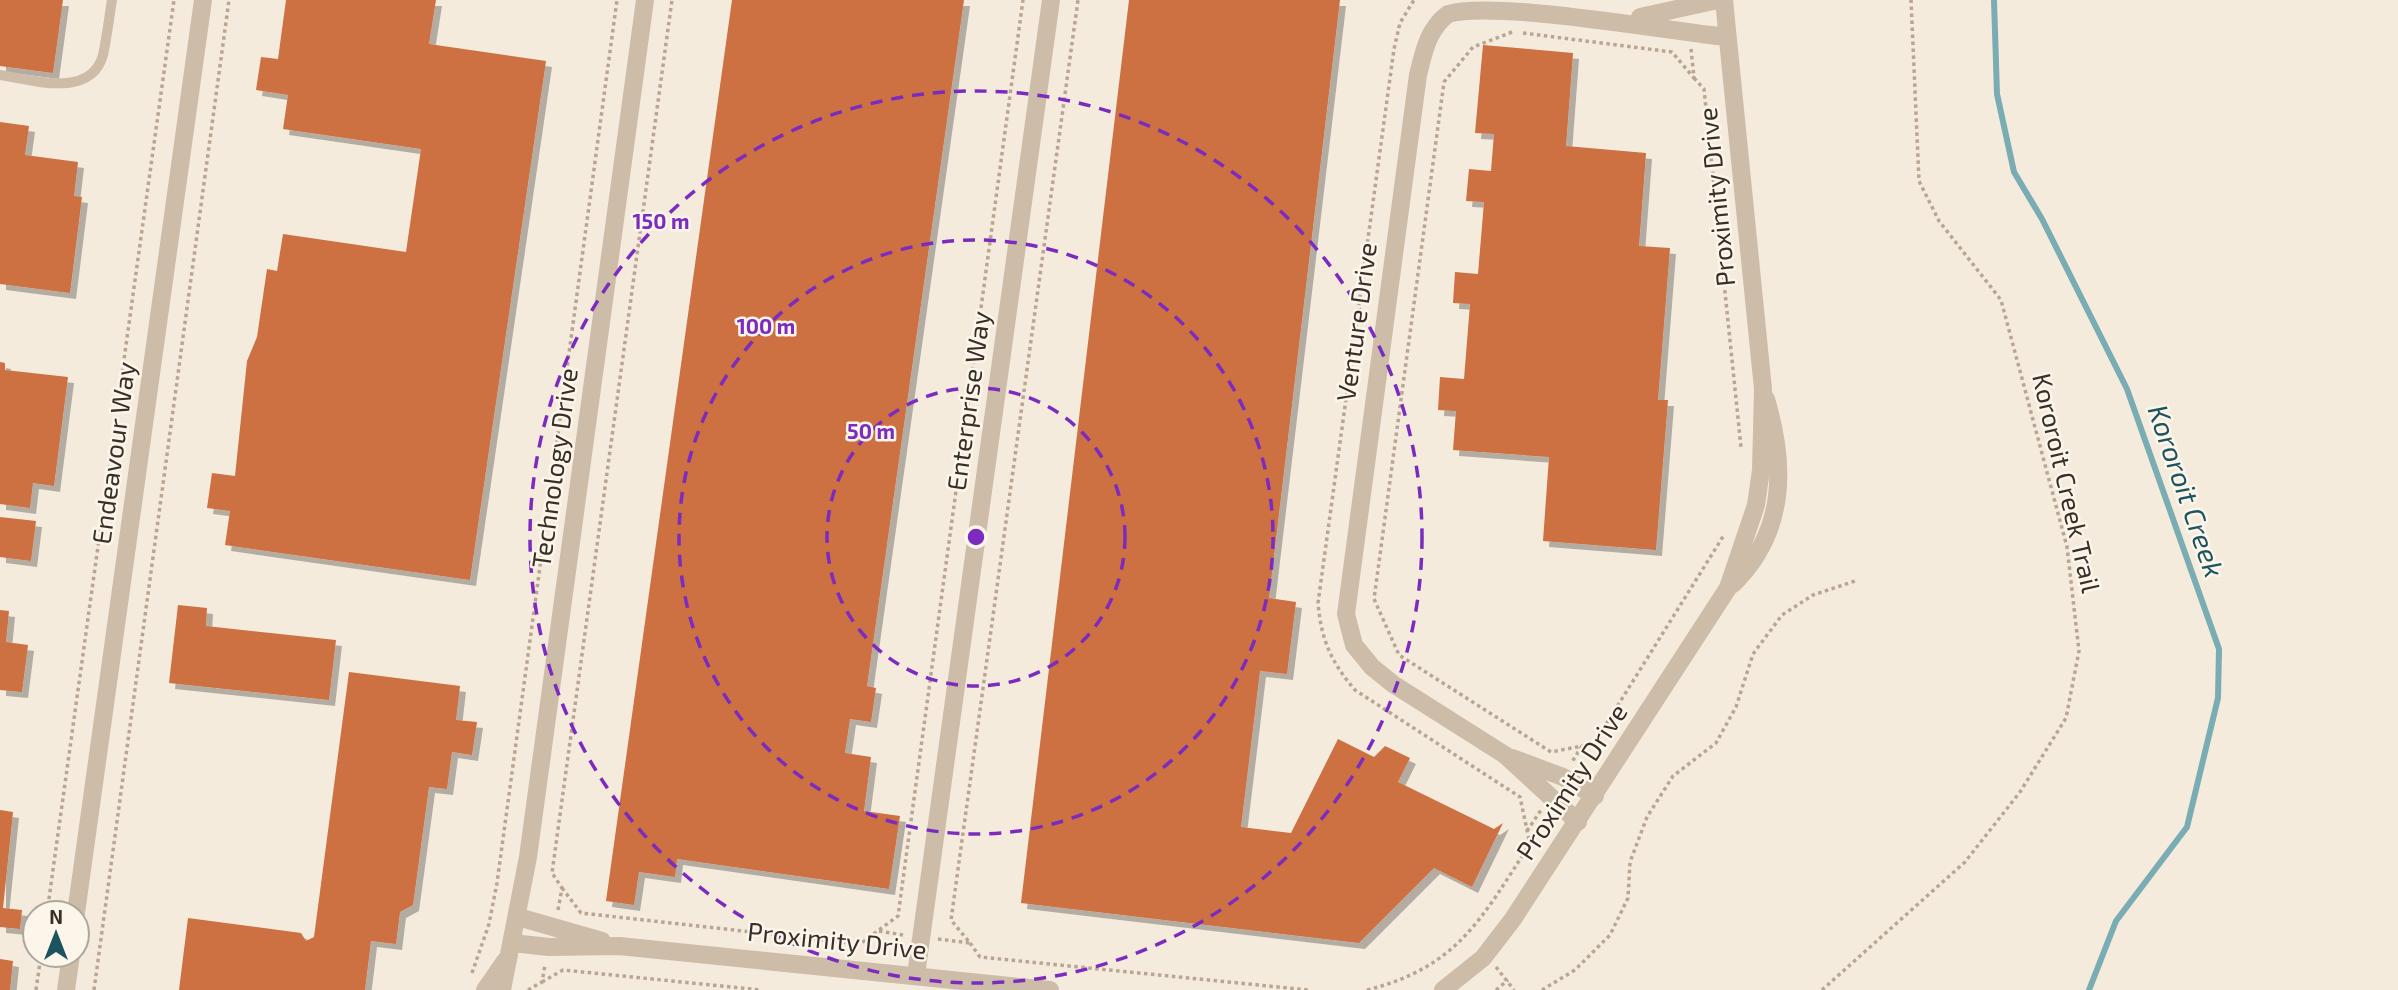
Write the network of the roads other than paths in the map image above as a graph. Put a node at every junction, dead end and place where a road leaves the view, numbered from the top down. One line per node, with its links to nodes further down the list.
1 (112, 0): 9 (lane)
2 (203, 0): 13 (street, Endeavour Way)
3 (645, 0): 14 (street, Technology Drive)
4 (1051, 0): 18 (street, Enterprise Way)
5 (1718, 0): 7 (street, Venture Drive)
6 (1724, 0): 8 (street, Proximity Drive)
7 (1633, 19): 8 (street, Venture Drive); 10 (street, Venture Drive)
8 (1727, 37): 11 (street, Proximity Drive)
9 (0, 75)
10 (1505, 755): 11 (street, Venture Drive); 12 (street, Venture Drive)
11 (1595, 796): 12 (street, Proximity Drive)
12 (1578, 822): 23 (street, Proximity Drive)
13 (78, 899)
14 (518, 917): 15 (street, Proximity Drive); 16 (street, Technology Drive)
15 (619, 946): 16 (street, Proximity Drive); 18 (street, Proximity Drive)
16 (511, 949): 20 (street); 21 (street, Technology Drive)
17 (69, 969): 19 (street)
18 (916, 975): 22 (street, Proximity Drive)
19 (66, 990)
20 (485, 990)
21 (502, 990)
22 (1050, 990)
23 (1443, 990)

